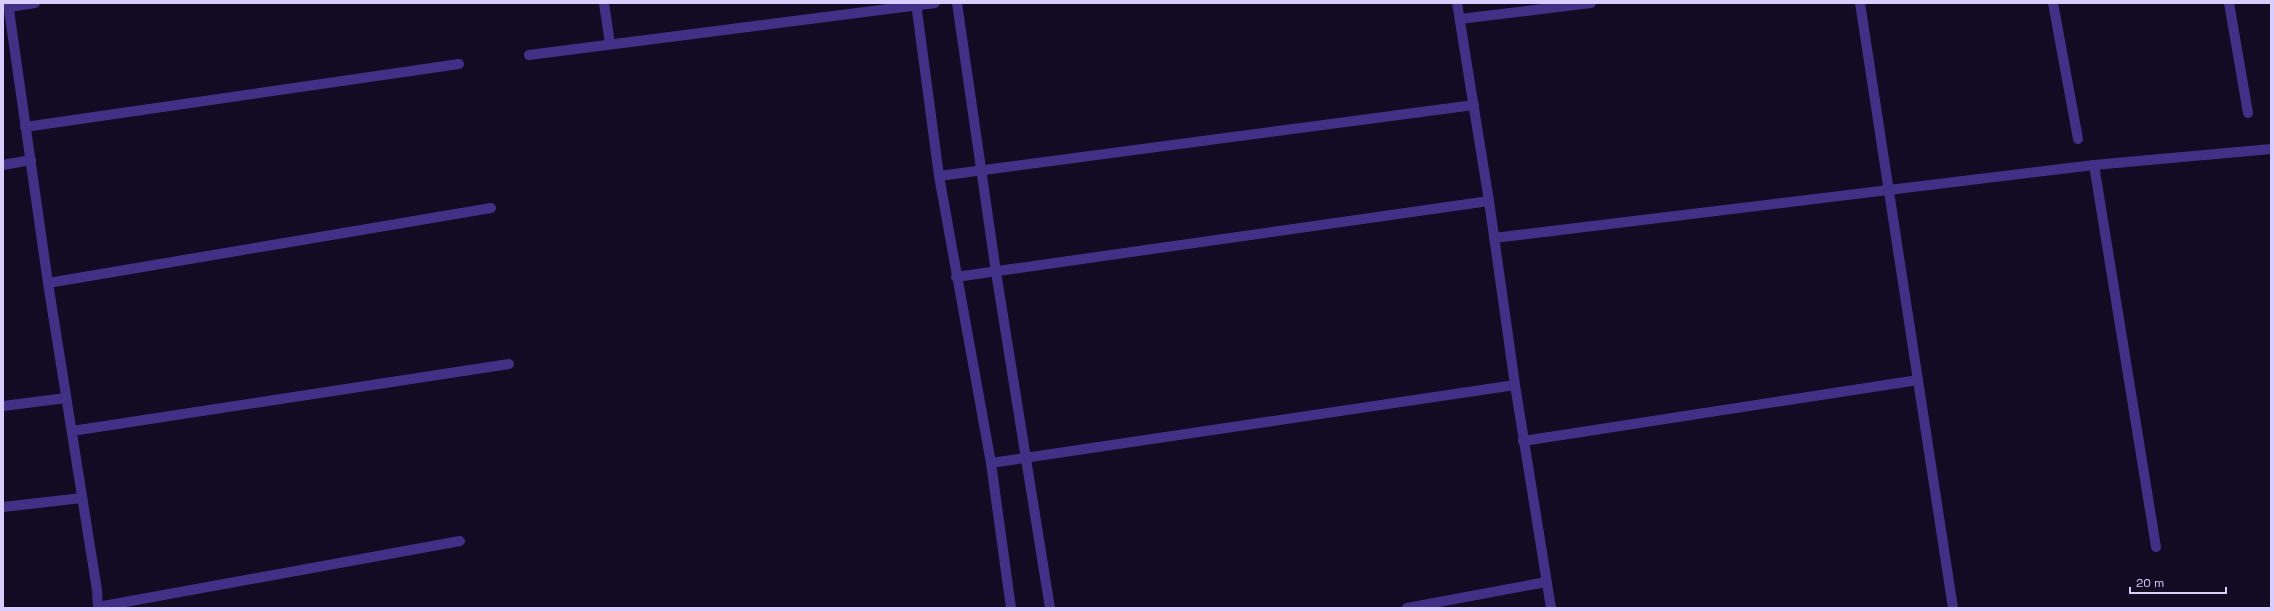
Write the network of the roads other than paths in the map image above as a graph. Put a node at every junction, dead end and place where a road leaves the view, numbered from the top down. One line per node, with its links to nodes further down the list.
1 (35, 3): 10 (street)
2 (604, 3): 13 (street)
3 (935, 3): 11 (street)
4 (957, 3): 24 (street)
5 (1457, 3): 12 (street)
6 (1591, 3): 12 (street)
7 (1860, 3): 26 (street)
8 (2053, 3): 19 (street)
9 (2229, 3): 17 (street)
10 (9, 5): 18 (street)
11 (916, 5): 13 (street); 25 (street)
12 (1460, 19): 16 (street)
13 (610, 44): 14 (street)
14 (529, 55)
15 (459, 64): 18 (street)
16 (1474, 105): 24 (street); 27 (street)
17 (2248, 113)
18 (25, 127): 21 (street)
19 (2078, 139)
20 (2271, 149): 23 (street)
21 (31, 160): 22 (street); 32 (street)
22 (3, 164)
23 (2094, 165): 26 (street); 45 (street)
24 (982, 171): 25 (street); 30 (street)
25 (939, 176): 31 (street)
26 (1889, 190): 29 (street); 34 (street)
27 (1489, 201): 29 (street); 30 (street)
28 (491, 208): 32 (street)
29 (1494, 238): 35 (street)
30 (996, 272): 31 (street); 40 (street)
31 (956, 277): 41 (street)
32 (48, 283): 36 (street)
33 (509, 364): 38 (street)
34 (1918, 380): 39 (street); 52 (street)
35 (1514, 386): 39 (street); 40 (street)
36 (66, 398): 37 (street); 38 (street)
37 (3, 406)
38 (72, 430): 42 (street)
39 (1523, 441): 46 (street)
40 (1026, 458): 41 (street); 49 (street)
41 (991, 463): 48 (street)
42 (82, 498): 43 (street); 47 (street)
43 (3, 507)
44 (460, 541): 47 (street)
45 (2156, 547)
46 (1546, 582): 50 (street); 51 (street)
47 (98, 608)
48 (1011, 608)
49 (1050, 608)
50 (1407, 608)
51 (1550, 608)
52 (1952, 608)

